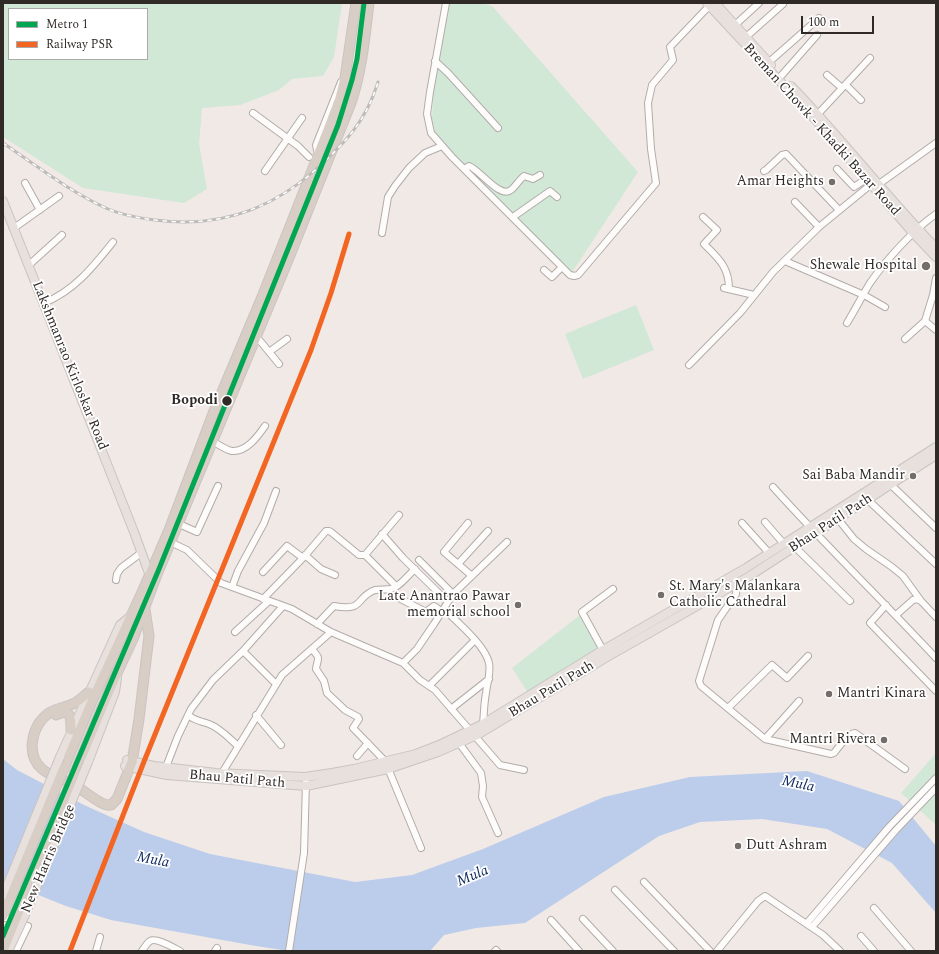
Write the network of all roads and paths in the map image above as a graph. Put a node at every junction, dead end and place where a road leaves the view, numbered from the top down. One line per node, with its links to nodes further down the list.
1 (356, 3): 26 (highway)
2 (369, 3): 33 (highway)
3 (446, 3): 12 (street)
4 (759, 3): 8 (street)
5 (711, 4): 8 (main road, Breman Chowk - Khadki Bazar Road); 14 (main road, Breman Chowk - Khadki Bazar Road); 55 (street)
6 (783, 4): 10 (street)
7 (819, 18): 13 (street)
8 (735, 25): 10 (main road, Breman Chowk - Khadki Bazar Road)
9 (817, 35): 16 (street)
10 (746, 37): 13 (main road, Breman Chowk - Khadki Bazar Road)
11 (870, 58): 17 (street)
12 (435, 62): 22 (street); 25 (street)
13 (768, 63): 14 (main road, Breman Chowk - Khadki Bazar Road)
14 (773, 71): 16 (main road, Breman Chowk - Khadki Bazar Road); 34 (main road, Breman Chowk - Khadki Bazar Road)
15 (827, 75): 17 (street)
16 (781, 76): 20 (main road, Breman Chowk - Khadki Bazar Road)
17 (844, 86): 18 (street); 20 (street)
18 (861, 100)
19 (253, 113): 23 (street)
20 (818, 114): 34 (main road, Breman Chowk - Khadki Bazar Road)
21 (302, 118): 23 (street)
22 (498, 128)
23 (287, 139): 26 (street); 29 (street)
24 (936, 143): 34 (street)
25 (442, 146): 27 (street); 48 (street)
26 (314, 155): 31 (highway)
27 (464, 169): 32 (street); 43 (street)
28 (837, 169): 34 (street)
29 (265, 171)
30 (764, 171): 41 (street)
31 (310, 175): 33 (highway); 92 (highway)
32 (540, 175)
33 (320, 179): 67 (highway)
34 (873, 182): 41 (street); 47 (main road, Breman Chowk - Khadki Bazar Road)
35 (25, 184): 40 (street)
36 (60, 196): 40 (street)
37 (557, 197): 43 (street)
38 (3, 201): 46 (main road, Lakshmanrao Kirloskar Road)
39 (795, 202): 45 (street)
40 (40, 210): 46 (street)
41 (839, 210): 45 (street)
42 (936, 214): 47 (street)
43 (513, 217): 55 (street)
44 (703, 217): 58 (street)
45 (819, 227): 53 (street)
46 (14, 228): 54 (main road, Lakshmanrao Kirloskar Road)
47 (915, 231): 51 (main road, Breman Chowk - Khadki Bazar Road); 52 (main road, Breman Chowk - Khadki Bazar Road); 59 (street)
48 (382, 233)
49 (62, 235): 54 (street)
50 (113, 242): 60 (street)
51 (936, 248)
52 (936, 257)
53 (785, 261): 58 (street); 59 (street)
54 (29, 265): 60 (main road, Lakshmanrao Kirloskar Road)
55 (562, 267): 56 (street)
56 (544, 270)
57 (936, 278): 61 (street)
58 (754, 295): 72 (street)
59 (864, 295): 62 (street); 65 (street)
60 (44, 303): 96 (main road, Lakshmanrao Kirloskar Road)
61 (931, 304): 63 (street); 64 (street)
62 (885, 308)
63 (936, 308)
64 (925, 321): 66 (street); 68 (street)
65 (848, 323)
66 (936, 330)
67 (256, 336): 70 (street); 74 (highway)
68 (905, 338)
69 (286, 339): 70 (street)
70 (269, 352): 71 (street)
71 (279, 364)
72 (689, 365)
73 (265, 426): 74 (street)
74 (212, 441): 87 (highway)
75 (936, 447): 76 (main road, Bhau Patil Path)
76 (932, 457): 77 (main road, Bhau Patil Path)
77 (888, 481): 81 (main road, Bhau Patil Path); 88 (street); 90 (main road, Bhau Patil Path)
78 (218, 486): 87 (street)
79 (773, 487): 90 (street)
80 (276, 491): 111 (street)
81 (868, 500): 83 (main road, Bhau Patil Path); 102 (street)
82 (399, 515): 91 (street)
83 (838, 519): 90 (main road, Bhau Patil Path); 117 (street)
84 (765, 522): 94 (street)
85 (468, 523): 101 (street)
86 (742, 523): 97 (street)
87 (179, 524): 92 (highway)
88 (936, 528)
89 (488, 531): 101 (street)
90 (812, 531): 94 (main road, Bhau Patil Path); 95 (main road, Bhau Patil Path); 119 (street)
91 (382, 534): 98 (street); 103 (street)
92 (168, 541): 107 (highway); 111 (street)
93 (508, 542): 106 (street)
94 (784, 544): 97 (main road, Bhau Patil Path)
95 (795, 547): 108 (main road, Bhau Patil Path); 116 (street)
96 (141, 552): 107 (main road, Lakshmanrao Kirloskar Road); 109 (street)
97 (770, 553): 108 (main road, Bhau Patil Path)
98 (364, 554): 99 (street); 110 (street)
99 (304, 557): 104 (street); 105 (street); 115 (street)
100 (419, 560): 113 (street)
101 (458, 564): 106 (street)
102 (936, 564)
103 (415, 569): 110 (street); 118 (street)
104 (263, 572)
105 (335, 575)
106 (472, 576): 113 (street)
107 (153, 577): 121 (highway); 124 (highway)
108 (735, 579): 134 (main road, Bhau Patil Path); 145 (street)
109 (116, 580)
110 (396, 586): 126 (street)
111 (232, 587): 115 (street)
112 (612, 589): 134 (street)
113 (453, 594): 118 (street)
114 (395, 596): 122 (street)
115 (266, 600): 120 (street); 127 (street)
116 (850, 601)
117 (921, 601): 123 (street); 125 (street)
118 (448, 602): 122 (street)
119 (886, 605): 123 (street); 142 (street)
120 (282, 606): 126 (street); 133 (street)
121 (145, 608): 129 (highway); 132 (highway)
122 (443, 610): 130 (street); 137 (street)
123 (896, 615): 136 (street)
124 (130, 617): 143 (main road); 174 (highway, bridge)
125 (936, 617)
126 (317, 624): 128 (street)
127 (236, 632)
128 (330, 632): 131 (street); 137 (street)
129 (133, 639): 132 (highway); 138 (highway)
130 (475, 640): 139 (street); 141 (street)
131 (312, 649): 140 (street); 153 (street)
132 (148, 650): 158 (highway)
133 (243, 651): 140 (street); 147 (street)
134 (605, 653): 149 (main road, Bhau Patil Path); 151 (main road, Bhau Patil Path)
135 (808, 656): 145 (street)
136 (936, 658)
137 (403, 663): 141 (street)
138 (117, 675): 181 (highway, bridge); 181 (main road, New Harris Bridge, bridge)
139 (489, 679): 146 (street); 149 (street)
140 (275, 683): 148 (street)
141 (429, 686): 146 (street)
142 (936, 691)
143 (89, 692): 150 (main road); 158 (highway)
144 (800, 701): 152 (street)
145 (728, 708): 152 (street)
146 (451, 709): 151 (street)
147 (188, 715): 156 (street); 160 (street)
148 (256, 715): 155 (street); 156 (street)
149 (483, 724): 151 (main road, Bhau Patil Path)
150 (71, 730): 158 (highway); 172 (main road, New Harris Bridge, bridge)
151 (472, 733): 154 (main road, Bhau Patil Path); 159 (main road, Bhau Patil Path); 162 (street)
152 (765, 738): 161 (street)
153 (368, 743): 157 (street); 159 (street)
154 (459, 743): 159 (main road, Bhau Patil Path); 168 (street)
155 (281, 745)
156 (238, 746): 163 (street)
157 (357, 756)
158 (129, 761): 160 (main road, Bhau Patil Path); 166 (main road, Bhau Patil Path)
159 (387, 765): 164 (main road, Bhau Patil Path); 166 (main road, Bhau Patil Path); 169 (street)
160 (166, 767): 163 (main road, Bhau Patil Path)
161 (905, 769)
162 (524, 770)
163 (222, 773): 164 (main road, Bhau Patil Path)
164 (305, 777): 166 (street)
165 (936, 778): 177 (street)
166 (306, 786): 186 (street)
167 (936, 788): 177 (street)
168 (498, 833)
169 (421, 848)
170 (644, 882): 190 (street)
171 (615, 890): 189 (street)
172 (3, 896)
173 (874, 908): 194 (street)
174 (3, 916): 182 (street)
175 (583, 919): 188 (street)
176 (551, 920): 187 (street)
177 (814, 920): 178 (street)
178 (809, 925): 191 (street); 192 (street)
179 (861, 936): 193 (street)
180 (100, 937): 183 (street)
181 (5, 950)
182 (16, 951)
183 (96, 951)
184 (142, 951): 185 (street)
185 (180, 951)
186 (289, 951)
187 (579, 951)
188 (613, 951)
189 (674, 951)
190 (710, 951)
191 (717, 951)
192 (840, 951)
193 (874, 951)
194 (911, 951)

